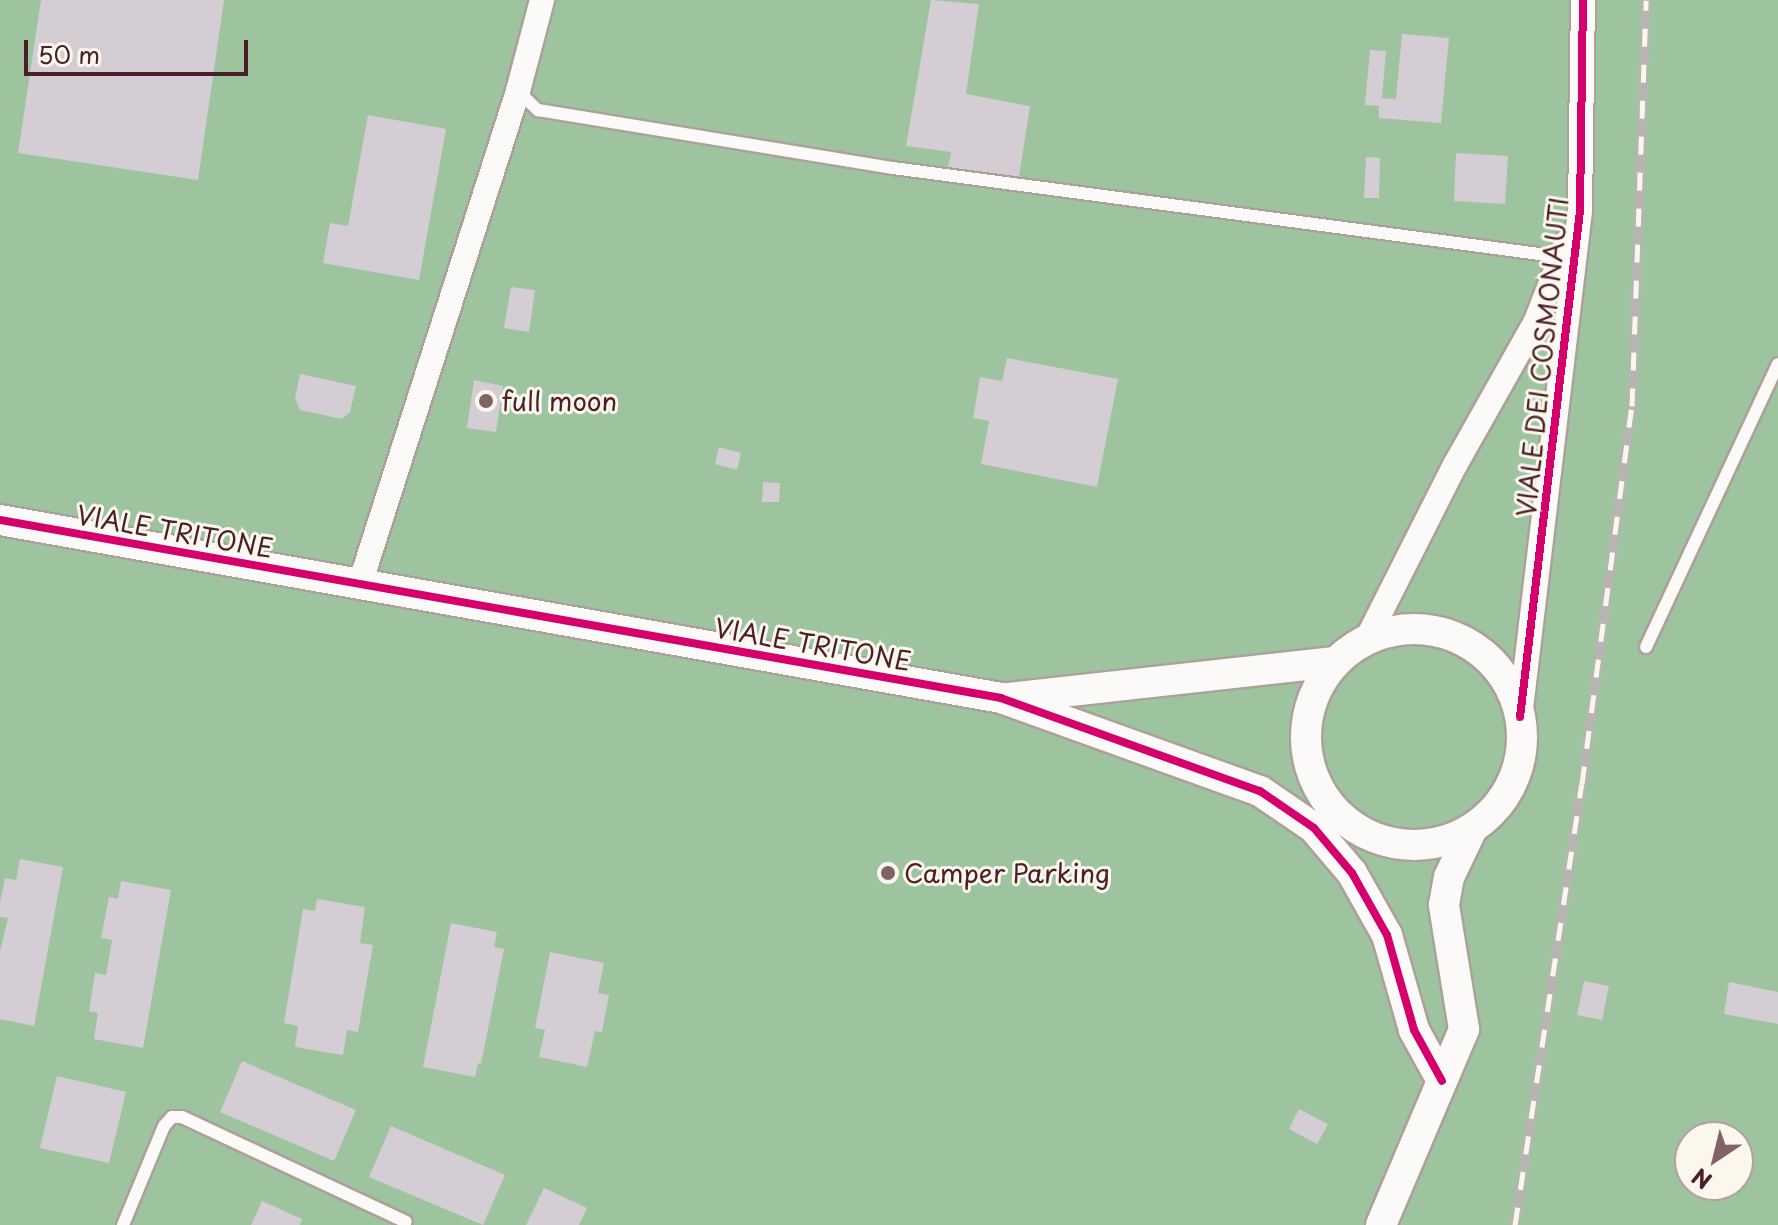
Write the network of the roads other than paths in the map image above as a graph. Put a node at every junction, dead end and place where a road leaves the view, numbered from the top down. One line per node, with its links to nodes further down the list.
1 (542, 0): 3 (street)
2 (1583, 0): 4 (street, VIALE DEI COSMONAUTI)
3 (518, 91): 5 (lane); 8 (street)
4 (1580, 211): 5 (street, VIALE DEI COSMONAUTI); 13 (street, VIALE DEI COSMONAUTI)
5 (1562, 257): 9 (street, VIALE DEI COSMONAUTI)
6 (1778, 364): 10 (lane)
7 (0, 520): 8 (street, VIALE TRITONE)
8 (360, 584): 12 (street, VIALE TRITONE)
9 (1367, 639): 11 (street); 13 (street)
10 (1646, 647)
11 (1336, 662): 12 (street, VIALE TRITONE); 14 (street)
12 (1001, 698): 15 (street, VIALE TRITONE)
13 (1520, 717): 16 (street)
14 (1317, 785): 15 (street); 17 (street)
15 (1314, 828): 17 (street); 18 (street, VIALE TRITONE)
16 (1472, 829): 17 (street); 18 (street)
17 (1359, 830)
18 (1442, 1081): 21 (street)
19 (406, 1222): 20 (lane)
20 (123, 1225)
21 (1381, 1225)

